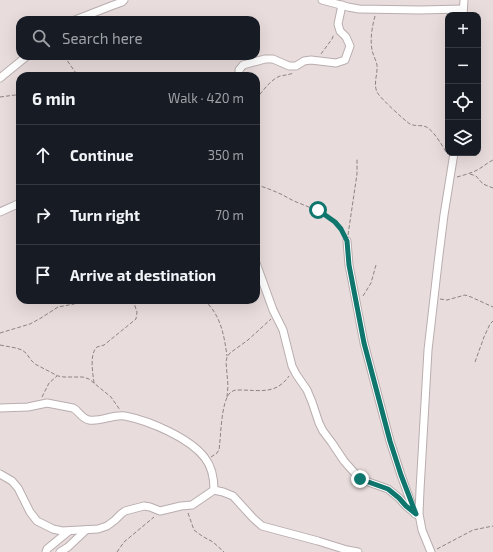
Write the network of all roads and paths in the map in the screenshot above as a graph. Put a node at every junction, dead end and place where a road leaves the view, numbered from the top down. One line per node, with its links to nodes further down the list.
1 (124, 0): 9 (street)
2 (322, 0): 5 (street)
3 (369, 0): 6 (street)
4 (464, 0): 8 (street)
5 (342, 5): 6 (street); 13 (street)
6 (369, 8): 7 (street)
7 (377, 9): 8 (street); 20 (path)
8 (463, 12)
9 (85, 16)
10 (22, 60): 14 (street)
11 (67, 60): 12 (path)
12 (75, 72)
13 (239, 72)
14 (0, 78)
15 (16, 95): 16 (path)
16 (0, 97)
17 (454, 156): 20 (street)
18 (356, 158): 27 (path)
19 (493, 160): 21 (path)
20 (453, 161): 22 (street)
21 (470, 173): 22 (path); 24 (path)
22 (450, 179): 30 (street)
23 (260, 186): 27 (path)
24 (493, 188)
25 (16, 205): 26 (street)
26 (0, 212)
27 (347, 241): 34 (street)
28 (376, 265): 34 (path)
29 (260, 274): 36 (street)
30 (434, 298): 35 (path); 55 (street)
31 (74, 304): 38 (path)
32 (134, 304): 44 (path)
33 (208, 304): 40 (path)
34 (357, 305): 54 (street)
35 (493, 307)
36 (275, 314): 40 (path); 42 (street)
37 (493, 321): 41 (path)
38 (0, 333)
39 (0, 345): 43 (path)
40 (227, 357): 45 (path)
41 (475, 362)
42 (292, 366): 45 (path); 54 (street)
43 (58, 376): 44 (path); 46 (path)
44 (94, 383): 48 (path)
45 (227, 398): 49 (path)
46 (38, 405): 47 (street); 48 (street)
47 (0, 408)
48 (125, 416): 49 (street)
49 (205, 459): 51 (street)
50 (0, 474): 57 (street)
51 (214, 490): 52 (street); 63 (street)
52 (183, 506): 53 (street); 62 (path)
53 (160, 511): 58 (street); 61 (path)
54 (416, 514): 55 (street)
55 (421, 522): 64 (street)
56 (493, 526): 64 (path)
57 (69, 530): 58 (street); 59 (street)
58 (86, 530): 60 (street)
59 (46, 552)
60 (60, 552)
61 (117, 552)
62 (224, 552)
63 (358, 552)
64 (431, 552)

